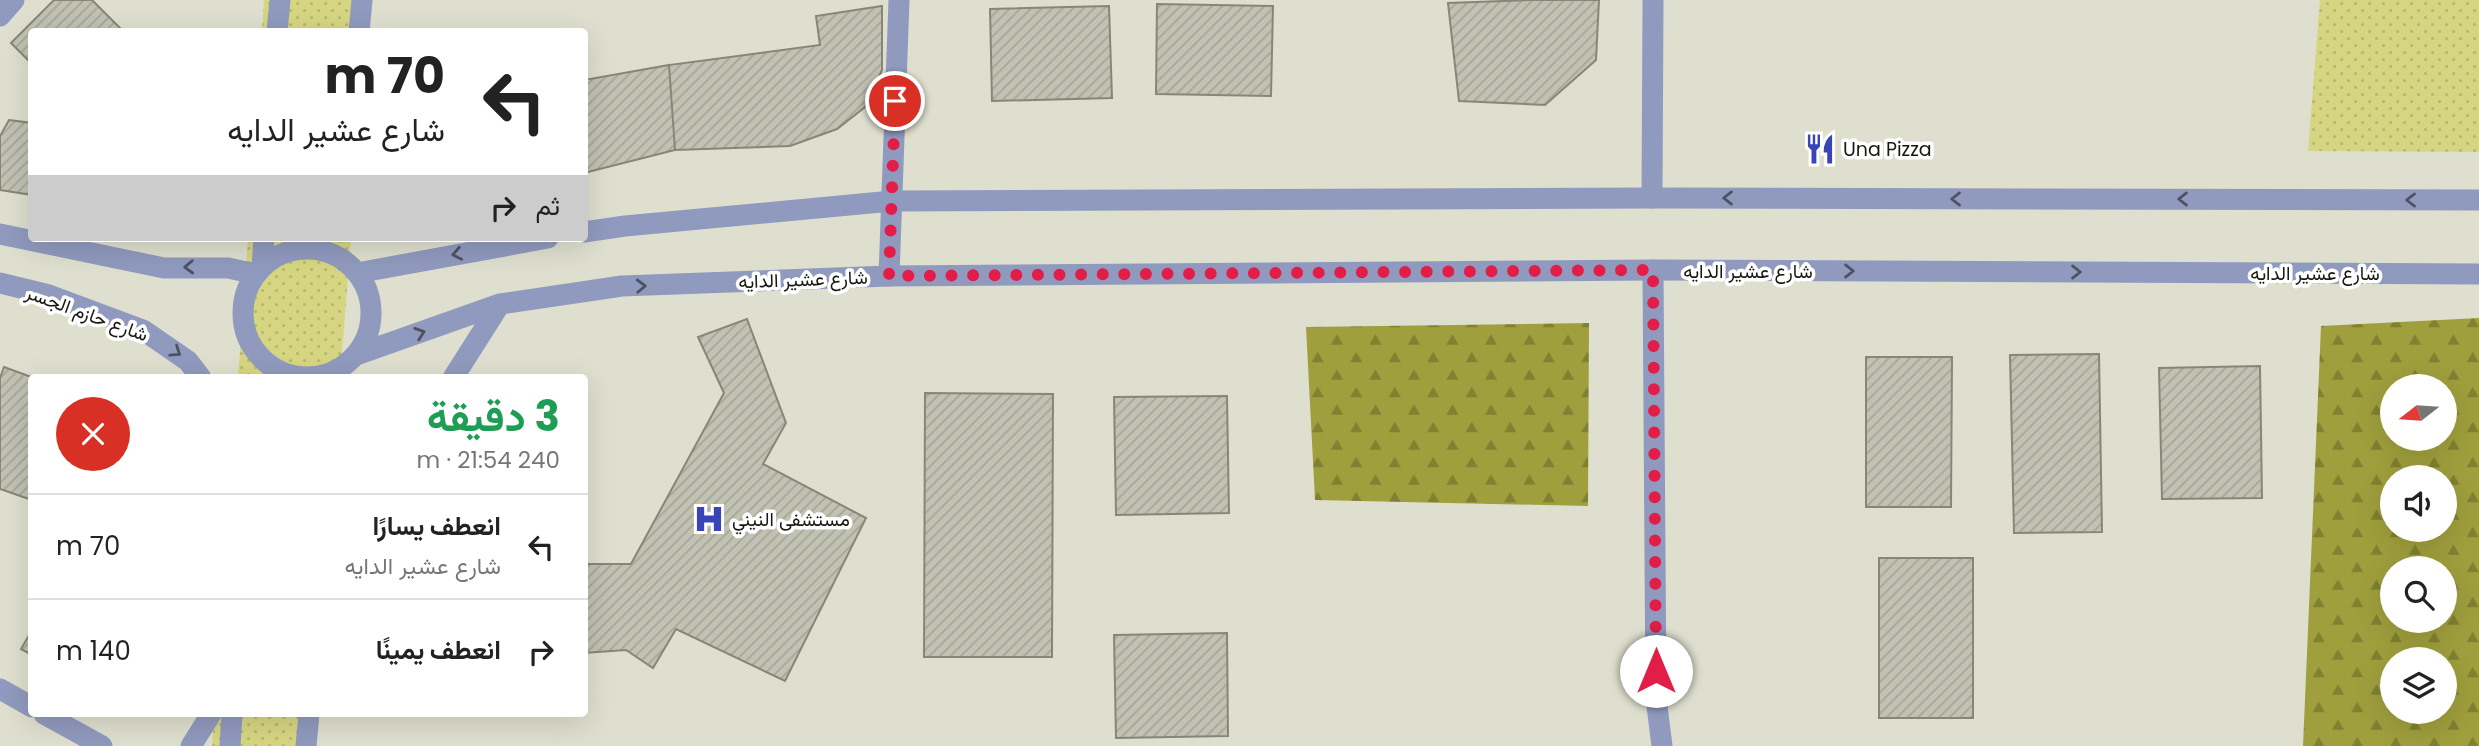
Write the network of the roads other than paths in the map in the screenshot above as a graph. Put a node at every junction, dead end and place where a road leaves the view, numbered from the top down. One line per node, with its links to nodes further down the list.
1 (14, 0): 6 (street)
2 (280, 0): 7 (street)
3 (362, 0): 8 (street)
4 (899, 0): 11 (street)
5 (1653, 0): 9 (street)
6 (0, 16)
7 (277, 28)
8 (359, 28)
9 (1652, 198): 10 (street, one-way to 9); 11 (street)
10 (2479, 200)
11 (892, 201): 12 (street); 23 (street)
12 (588, 231)
13 (0, 234): 14 (street, one-way to 13)
14 (28, 240)
15 (39, 242): 20 (street, one-way to 15)
16 (263, 242): 20 (street)
17 (526, 242): 21 (street, one-way to 21)
18 (341, 248): 20 (street); 21 (street)
19 (1653, 270): 22 (street, شارع عشير الدايه, one-way to 22); 23 (street, شارع عشير الدايه); 33 (street)
20 (259, 271): 27 (street)
21 (357, 273): 26 (street)
22 (2479, 274)
23 (889, 276): 25 (street, شارع عشير الدايه, one-way to 23)
24 (0, 283): 28 (street, شارع حازم الجسر, one-way to 28)
25 (500, 304): 26 (street, شارع عشير الدايه, one-way to 25); 31 (street)
26 (356, 355): 30 (street)
27 (262, 368): 29 (street)
28 (198, 374)
29 (289, 374)
30 (333, 374)
31 (456, 374)
32 (0, 690): 34 (street)
33 (1656, 698): 43 (street); 44 (street)
34 (28, 705)
35 (49, 717): 39 (street)
36 (209, 717): 40 (street)
37 (232, 717): 41 (street)
38 (309, 717): 42 (street)
39 (102, 746)
40 (191, 746)
41 (230, 746)
42 (306, 746)
43 (1647, 746)
44 (1662, 746)

